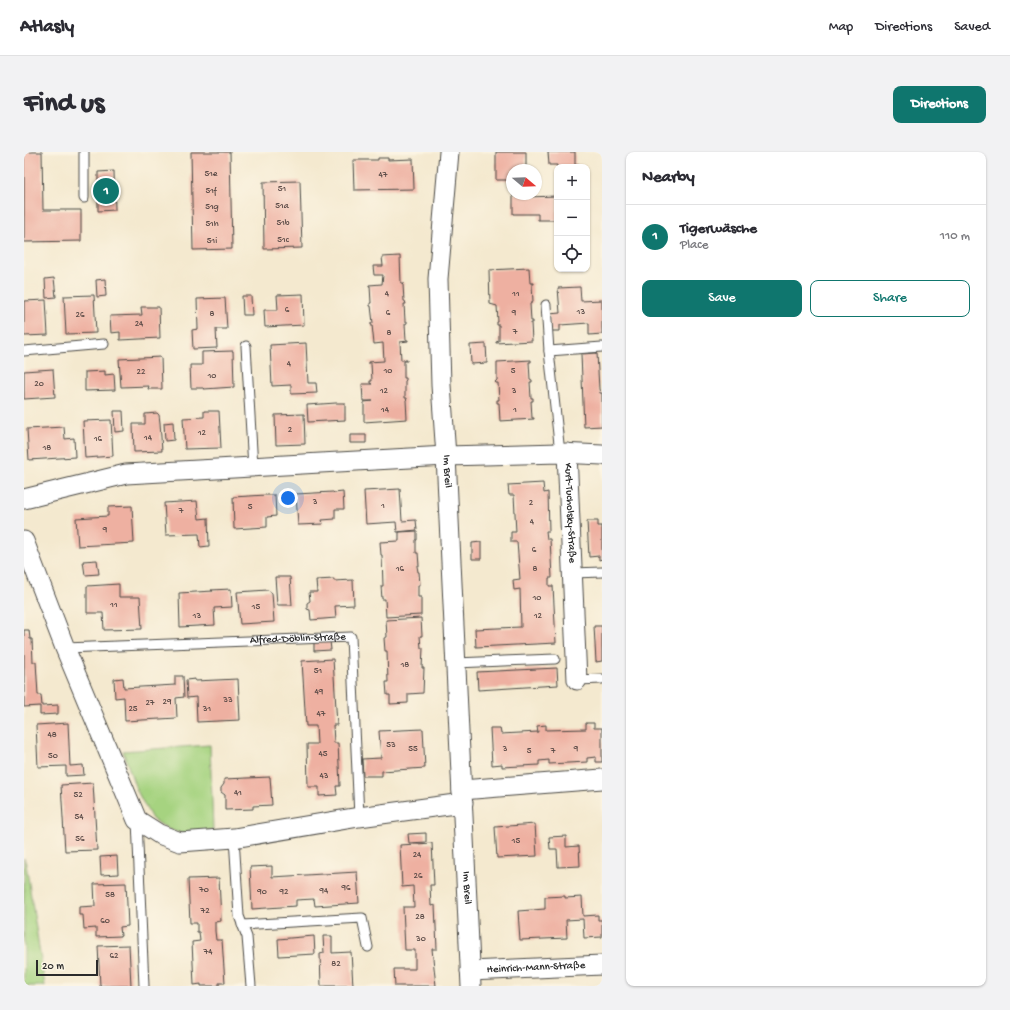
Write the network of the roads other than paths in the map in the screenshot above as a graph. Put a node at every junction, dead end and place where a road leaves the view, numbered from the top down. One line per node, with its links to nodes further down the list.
1 (84, 152): 3 (lane)
2 (449, 152): 12 (street, Im Breil)
3 (84, 198)
4 (546, 305): 9 (lane, Kurt-Tucholsky-Straße)
5 (104, 344): 8 (lane)
6 (246, 346): 13 (lane)
7 (602, 347): 9 (lane)
8 (24, 351)
9 (549, 351): 10 (lane, Kurt-Tucholsky-Straße)
10 (564, 453): 11 (street, Kurt-Tucholsky-Straße); 12 (street, Kurt-Tucholsky-Straße); 17 (street, Kurt-Tucholsky-Straße)
11 (602, 455)
12 (446, 456): 13 (street); 20 (street, Im Breil)
13 (253, 468): 14 (street)
14 (24, 499)
15 (24, 541): 18 (street)
16 (602, 572): 17 (lane, Kurt-Tucholsky-Straße)
17 (573, 573): 22 (street, Kurt-Tucholsky-Straße)
18 (66, 648): 25 (lane, Alfred-Döblin-Straße); 26 (street)
19 (555, 659): 20 (lane)
20 (456, 663): 24 (street, Im Breil)
21 (602, 679): 22 (lane, Kurt-Tucholsky-Straße)
22 (577, 680)
23 (602, 779): 24 (street)
24 (462, 797): 25 (street); 31 (street, Im Breil)
25 (358, 817): 27 (street)
26 (136, 820): 27 (street); 32 (lane)
27 (234, 838): 28 (lane)
28 (242, 925): 29 (lane); 33 (lane)
29 (368, 947)
30 (602, 966): 31 (street, Heinrich-Mann-Straße)
31 (470, 978)
32 (144, 986)
33 (251, 986)

